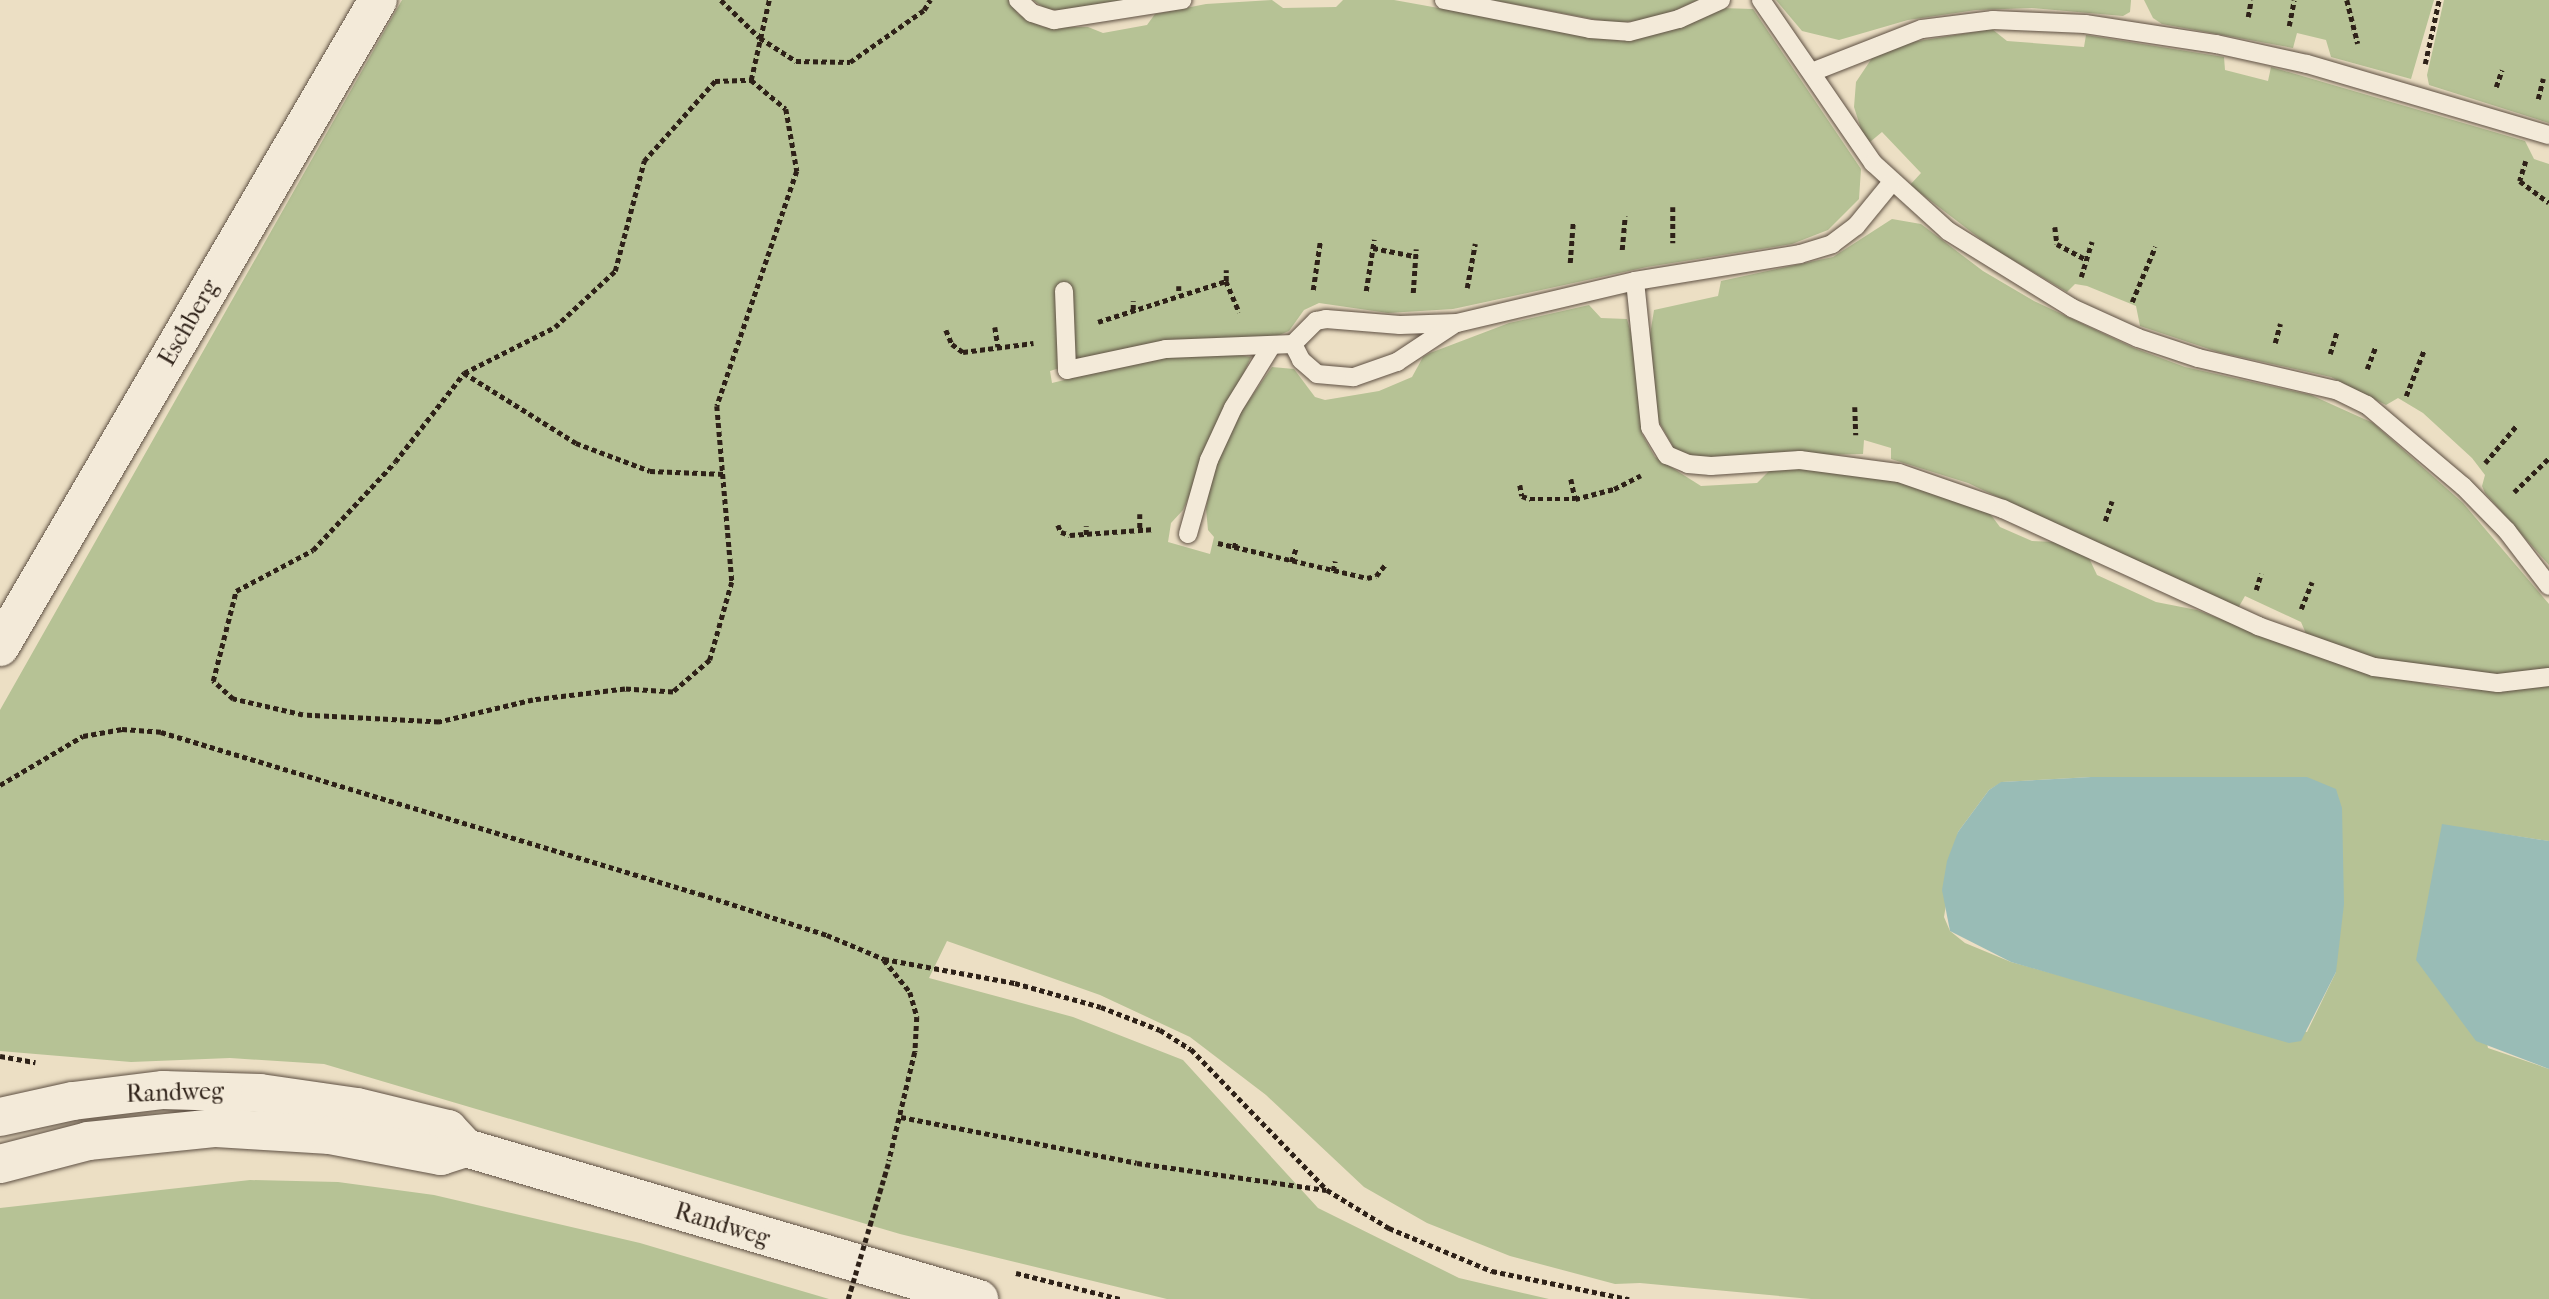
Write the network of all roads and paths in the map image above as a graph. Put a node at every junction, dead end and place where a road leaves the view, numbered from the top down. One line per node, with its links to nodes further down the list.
1 (378, 0): 77 (main road, Eschberg)
2 (721, 0): 12 (path)
3 (769, 0): 12 (path)
4 (930, 0): 12 (path)
5 (1018, 0): 6 (lane)
6 (1182, 0)
7 (1444, 0): 8 (lane)
8 (1721, 0)
9 (1761, 0): 13 (lane)
10 (2347, 0): 14 (path)
11 (2439, 0): 16 (path)
12 (760, 38): 15 (path)
13 (1812, 72): 14 (lane); 18 (lane)
14 (2352, 76): 16 (lane)
15 (751, 80): 52 (path); 57 (path)
16 (2417, 94): 17 (lane)
17 (2544, 133): 19 (path)
18 (1892, 182): 34 (lane); 47 (lane)
19 (2549, 203)
20 (1625, 216): 29 (path)
21 (1573, 222): 32 (path)
22 (2054, 227): 31 (path)
23 (1374, 240): 27 (path)
24 (1320, 242): 35 (path)
25 (1475, 244): 40 (path)
26 (2155, 247): 47 (path)
27 (1373, 248): 30 (path); 37 (path)
28 (1416, 248): 30 (path)
29 (1622, 254)
30 (1414, 256): 39 (path)
31 (2085, 259)
32 (1570, 269)
33 (1226, 281): 44 (path)
34 (1635, 281): 45 (lane); 55 (lane)
35 (1314, 283)
36 (1179, 286): 41 (path)
37 (1366, 289)
38 (1064, 291): 49 (lane)
39 (1413, 292)
40 (1466, 292)
41 (1180, 294)
42 (1133, 301): 43 (path)
43 (1133, 310)
44 (1238, 310)
45 (1457, 323): 48 (lane); 48 (lane)
46 (995, 327): 50 (path)
47 (2128, 333): 53 (lane)
48 (1293, 344): 49 (lane)
49 (1272, 345): 67 (lane)
50 (998, 347)
51 (2424, 351): 53 (path)
52 (464, 373): 57 (path); 57 (path)
53 (2388, 418): 60 (lane)
54 (2517, 425): 60 (path)
55 (1667, 455): 61 (path); 78 (lane)
56 (2549, 458): 63 (path)
57 (725, 474)
58 (1571, 479): 61 (path)
59 (1520, 485): 61 (path)
60 (2463, 486): 63 (lane)
61 (1575, 499)
62 (1140, 514): 66 (path)
63 (2491, 515): 76 (lane)
64 (1058, 525): 68 (path)
65 (1086, 526): 68 (path)
66 (1140, 530): 67 (path); 68 (path)
67 (1188, 534): 70 (path)
68 (1086, 536)
69 (1236, 540): 70 (path)
70 (1234, 548): 73 (path)
71 (1296, 548): 73 (path)
72 (1335, 561): 75 (path)
73 (1292, 562): 75 (path)
74 (1385, 565): 75 (path)
75 (1333, 571)
76 (2549, 586)
77 (0, 647)
78 (2549, 677)
79 (0, 785): 80 (path)
80 (884, 959): 82 (path); 85 (path)
81 (0, 1117): 83 (main road, Randweg)
82 (901, 1117): 85 (path); 86 (path, bridge)
83 (466, 1148): 84 (main road, Randweg); 87 (main road, Randweg)
84 (0, 1164)
85 (1327, 1190): 88 (path)
86 (848, 1299)
87 (979, 1299)
88 (1629, 1299)

